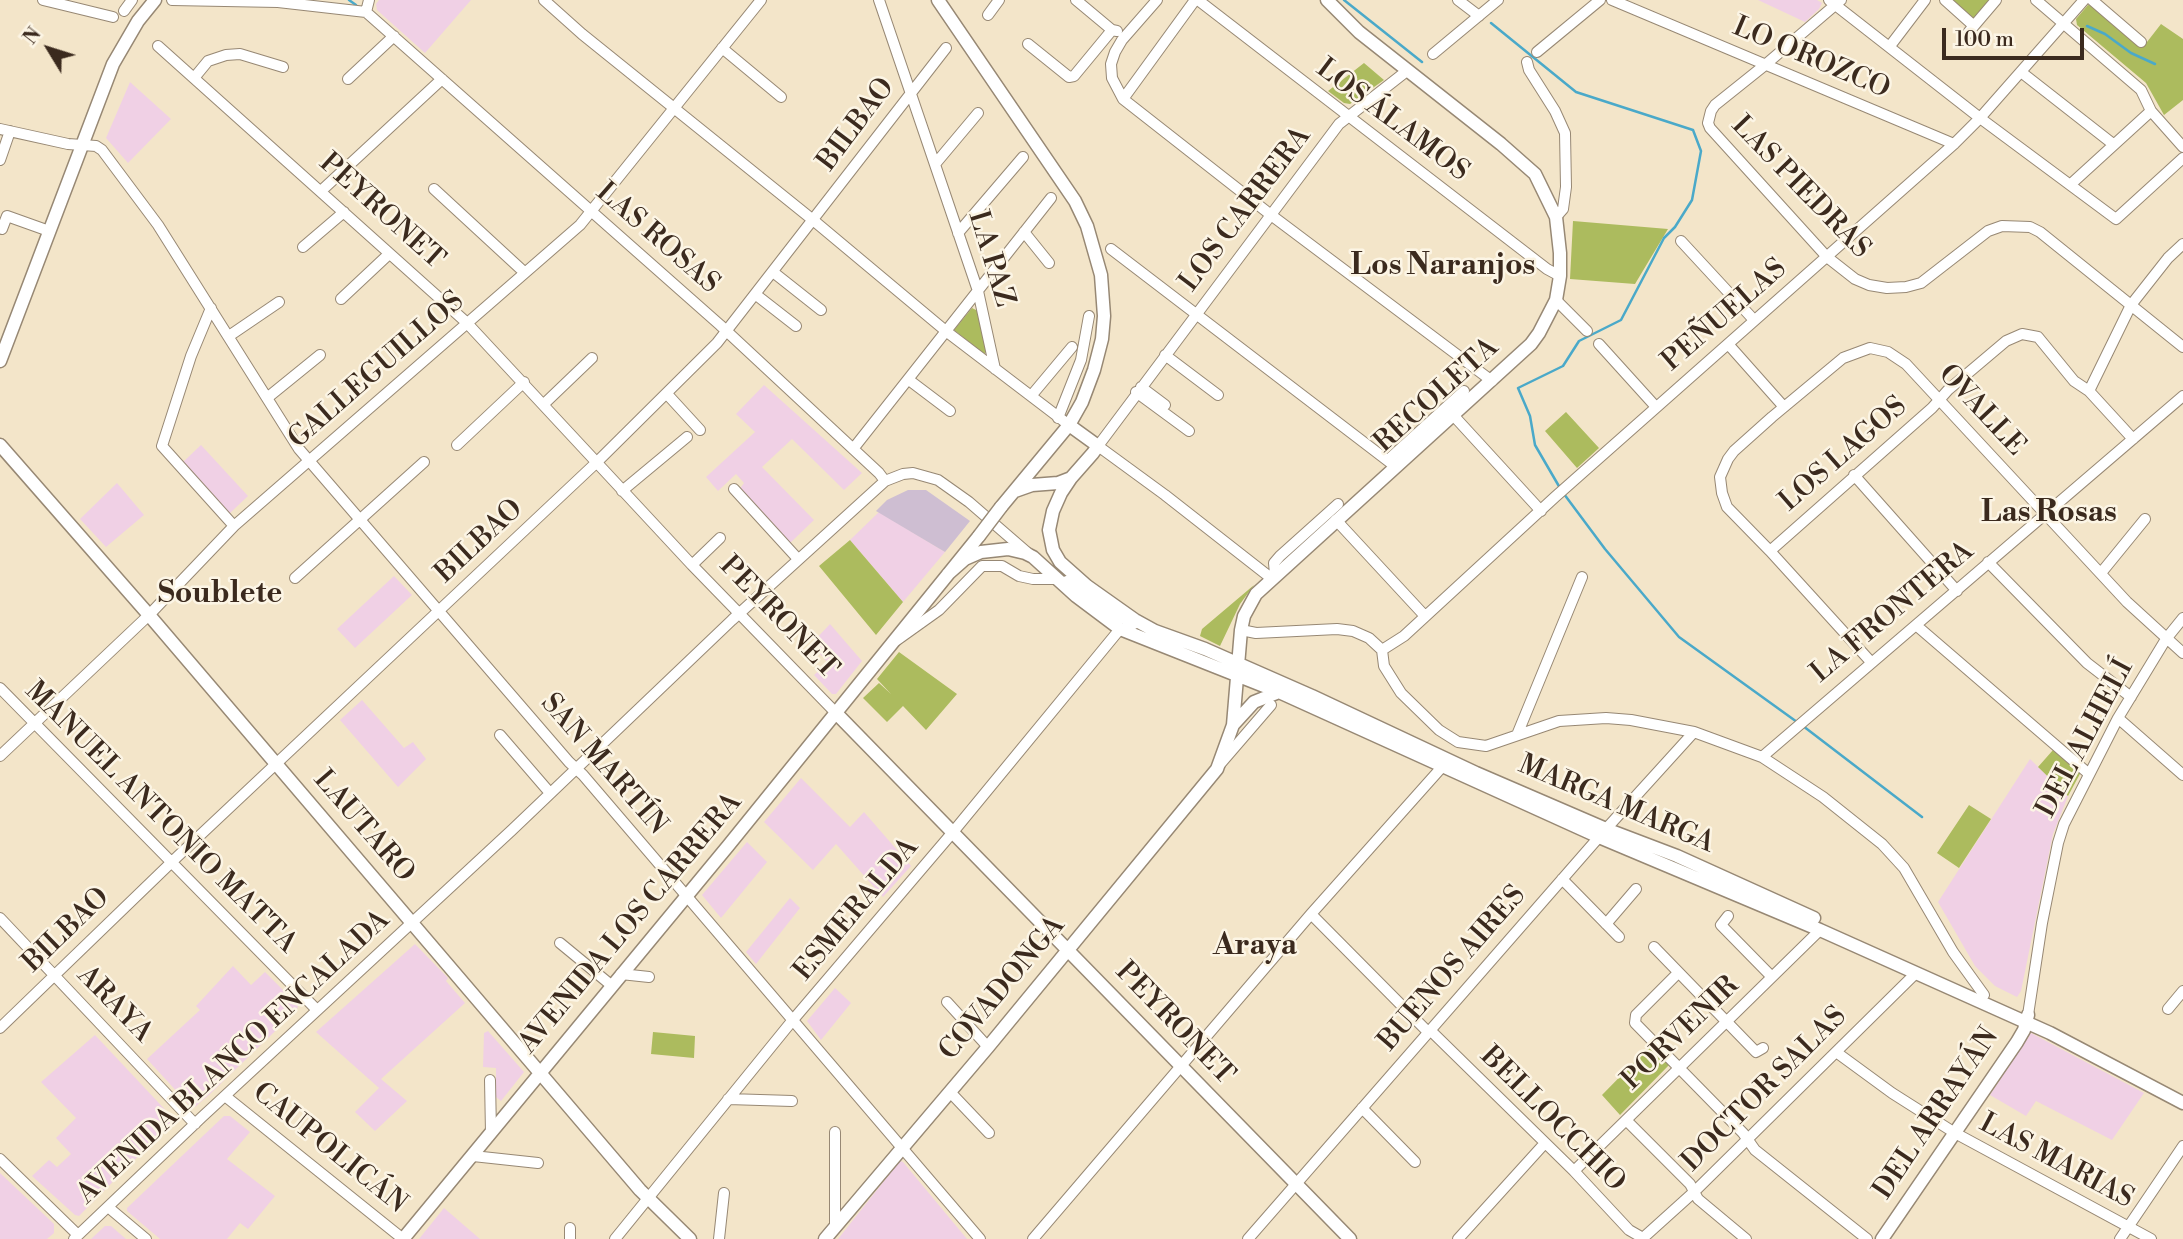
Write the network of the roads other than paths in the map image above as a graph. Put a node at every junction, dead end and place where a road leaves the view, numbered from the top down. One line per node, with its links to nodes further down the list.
1 (43, 0): 26 (street)
2 (132, 0): 27 (street)
3 (155, 0): 61 (main road)
4 (172, 0): 28 (street)
5 (369, 0): 28 (street)
6 (544, 0): 55 (street)
7 (761, 0): 40 (street, GALLEGUILLOS)
8 (879, 0): 52 (street, LA PAZ)
9 (938, 0): 138 (main road, AVENIDA LOS CARRERA)
10 (999, 0): 29 (street)
11 (1076, 0): 33 (street)
12 (1157, 0): 34 (street)
13 (1197, 0): 54 (street); 58 (street, LOS ÁLAMOS)
14 (1327, 0): 47 (main road, RECOLETA)
15 (1458, 0): 30 (street)
16 (1498, 0): 30 (street)
17 (1600, 0): 42 (street)
18 (1612, 0): 45 (street, LO OROZCO)
19 (1925, 0): 39 (street)
20 (1945, 0): 21 (street)
21 (1996, 0)
22 (2036, 0): 32 (street)
23 (2084, 0): 32 (street, PEÑUELAS)
24 (2092, 0): 36 (street)
25 (1835, 2): 39 (street); 45 (street)
26 (74, 4): 31 (street)
27 (124, 11)
28 (366, 12): 35 (street, LAS ROSAS)
29 (988, 15)
30 (1479, 16): 43 (street)
31 (113, 17)
32 (2063, 23): 48 (street, PEÑUELAS); 56 (street)
33 (1112, 30): 34 (street); 37 (street)
34 (1127, 34): 54 (street)
35 (394, 36): 50 (street); 51 (street, LAS ROSAS)
36 (2141, 42)
37 (1028, 44)
38 (158, 46): 49 (street, PEYRONET)
39 (1890, 46): 59 (street)
40 (722, 48): 53 (street); 55 (street, GALLEGUILLOS)
41 (946, 48): 52 (street, BILBAO)
42 (1537, 52)
43 (1433, 54)
44 (1527, 62): 76 (street, RECOLETA)
45 (1765, 65): 62 (street, LO OROZCO); 87 (street, LAS PIEDRAS)
46 (284, 67): 49 (street)
47 (1408, 70): 58 (street, LOS CARRERA); 76 (main road, RECOLETA)
48 (2021, 72): 59 (street, PEÑUELAS); 63 (street)
49 (194, 78): 71 (street, PEYRONET)
50 (348, 79)
51 (442, 79): 71 (street); 74 (street, LAS ROSAS)
52 (911, 92): 68 (street, LA PAZ); 77 (street, BILBAO)
53 (781, 97)
54 (1123, 99): 75 (street)
55 (673, 109): 74 (street, GALLEGUILLOS); 77 (street)
56 (2151, 111): 63 (street); 64 (street)
57 (978, 113): 68 (street)
58 (1348, 117): 75 (street, LOS CARRERA); 91 (street, LOS ÁLAMOS)
59 (1980, 118): 62 (street, PEÑUELAS); 69 (street)
60 (5, 130): 61 (street, SAN MARTÍN); 67 (street)
61 (84, 144): 79 (main road); 98 (street, SAN MARTÍN)
62 (1954, 144): 87 (street, PEÑUELAS)
63 (2113, 144): 69 (street)
64 (2183, 147)
65 (1023, 157): 81 (street)
66 (2183, 158): 69 (street)
67 (0, 160)
68 (936, 163): 81 (street, LA PAZ)
69 (2071, 184)
70 (434, 189): 89 (street)
71 (321, 191): 73 (street, PEYRONET)
72 (1051, 198): 80 (street)
73 (344, 212): 84 (street); 86 (street, PEYRONET)
74 (591, 212): 89 (street, GALLEGUILLOS); 105 (street, LAS ROSAS)
75 (1271, 215): 100 (street, LOS CARRERA); 120 (street)
76 (1556, 218): 91 (main road, RECOLETA)
77 (813, 220): 90 (street, BILBAO); 107 (street)
78 (0, 228): 79 (street)
79 (50, 231): 116 (main road)
80 (1024, 232): 88 (street); 92 (street)
81 (958, 233): 92 (street, LA PAZ)
82 (1681, 241): 102 (street)
83 (2183, 244): 97 (street)
84 (303, 247)
85 (1111, 249): 100 (street)
86 (389, 254): 94 (street); 103 (street, PEYRONET)
87 (1827, 257): 97 (street, LAS PIEDRAS); 102 (street, PEÑUELAS)
88 (1049, 262)
89 (524, 272): 103 (street, GALLEGUILLOS)
90 (772, 272): 93 (street, BILBAO); 99 (street)
91 (1560, 276): 95 (main road, RECOLETA)
92 (978, 291): 107 (street); 117 (street, LA PAZ)
93 (755, 294): 104 (street); 105 (street, BILBAO)
94 (341, 299)
95 (1556, 300): 106 (street); 120 (main road, RECOLETA)
96 (279, 302): 108 (street)
97 (2131, 306): 112 (street, LAS PIEDRAS); 123 (street)
98 (211, 308): 108 (street, SAN MARTÍN); 163 (street)
99 (821, 310)
100 (1196, 315): 114 (street, LOS CARRERA); 150 (street)
101 (1089, 316): 138 (street)
102 (1754, 320): 110 (street, PEÑUELAS)
103 (466, 322): 119 (street, PEYRONET); 147 (street, GALLEGUILLOS)
104 (796, 326)
105 (726, 331): 124 (street, BILBAO); 146 (street, LAS ROSAS)
106 (1587, 331)
107 (947, 332): 117 (street); 118 (street)
108 (229, 336): 128 (street, SAN MARTÍN)
109 (1599, 344): 133 (street)
110 (1728, 344): 133 (street, PEÑUELAS); 134 (street)
111 (1072, 347): 126 (street)
112 (2183, 348)
113 (320, 355): 128 (street)
114 (1165, 355): 121 (street, LOS CARRERA); 125 (street)
115 (592, 358): 130 (street)
116 (0, 361)
117 (995, 369): 126 (street)
118 (909, 380): 135 (street); 146 (street)
119 (524, 382): 130 (street, PEYRONET); 144 (street)
120 (1492, 382): 137 (main road, RECOLETA)
121 (1138, 389): 132 (street); 140 (street); 145 (street, LOS CARRERA)
122 (1464, 391): 150 (street, RECOLETA)
123 (2089, 391): 129 (street, LOS LAGOS); 142 (street, LOS LAGOS)
124 (667, 394): 139 (street); 149 (street, BILBAO)
125 (1218, 395)
126 (1031, 396): 138 (street)
127 (2183, 396): 131 (street, LA FRONTERA)
128 (267, 398): 147 (street, SAN MARTÍN)
129 (1939, 399): 134 (street, OVALLE); 151 (street, LOS LAGOS); 159 (street, OVALLE)
130 (544, 404): 149 (street, PEYRONET)
131 (2174, 404): 136 (street); 142 (street, LA FRONTERA)
132 (1165, 405)
133 (1656, 407): 158 (street, PEÑUELAS)
134 (1784, 407): 165 (street, OVALLE)
135 (950, 411)
136 (2183, 412)
137 (1453, 415): 150 (main road, RECOLETA); 158 (street)
138 (1063, 422): 145 (main road); 156 (main road, AVENIDA LOS CARRERA)
139 (700, 430)
140 (1189, 431)
141 (687, 437): 155 (street)
142 (2133, 439): 159 (street, LA FRONTERA)
143 (0, 445): 179 (main road, LAUTARO)
144 (457, 445)
145 (1098, 446): 152 (main road); 172 (street)
146 (853, 449): 153 (street, LAS ROSAS)
147 (309, 460): 160 (street, SAN MARTÍN); 163 (street, GALLEGUILLOS)
148 (424, 462): 160 (street)
149 (597, 462): 155 (street, PEYRONET); 177 (street, BILBAO)
150 (1392, 463): 162 (main road, RECOLETA)
151 (1854, 475): 165 (street, LOS LAGOS); 176 (street)
152 (1071, 478): 156 (main road); 184 (main road)
153 (885, 481): 166 (street, MARGA MARGA); 167 (street, AVENIDA BLANCO ENCALADA)
154 (734, 489): 167 (street)
155 (622, 491): 169 (street, PEYRONET)
156 (1013, 492): 171 (main road, AVENIDA LOS CARRERA, bridge)
157 (1338, 503): 172 (street, RECOLETA)
158 (1541, 512): 180 (street, PEÑUELAS)
159 (2045, 514): 168 (street, LA FRONTERA); 170 (street, OVALLE)
160 (361, 519): 174 (street); 177 (street, SAN MARTÍN)
161 (2145, 519): 170 (street)
162 (1336, 520): 172 (main road, RECOLETA); 180 (street)
163 (234, 526): 179 (street, GALLEGUILLOS)
164 (720, 538): 169 (street)
165 (1770, 551): 190 (street, OVALLE)
166 (1033, 557): 171 (main road); 175 (main road, MARGA MARGA); 184 (street, MARGA MARGA)
167 (797, 559): 178 (street, AVENIDA BLANCO ENCALADA)
168 (1988, 562): 176 (street, LA FRONTERA); 194 (street)
169 (692, 565): 178 (street, PEYRONET)
170 (2101, 573): 186 (street, OVALLE)
171 (948, 574): 187 (main road, AVENIDA LOS CARRERA)
172 (1273, 576): 185 (main road, RECOLETA)
173 (1582, 577): 202 (street)
174 (295, 578)
175 (1056, 579): 183 (main road, MARGA MARGA); 187 (street, AVENIDA LOS CARRERA)
176 (1957, 591): 182 (street, LA FRONTERA)
177 (440, 611): 205 (street, BILBAO); 207 (street, SAN MARTÍN)
178 (738, 614): 196 (street, PEYRONET); 207 (street, AVENIDA BLANCO ENCALADA)
179 (149, 615): 198 (street, GALLEGUILLOS); 205 (main road, LAUTARO)
180 (1424, 615): 188 (street, PEÑUELAS)
181 (2183, 618): 186 (street, DEL ALHELÍ)
182 (1917, 626): 190 (street, LA FRONTERA); 209 (street)
183 (1120, 629): 184 (street); 191 (main road, MARGA MARGA); 212 (street, ESMERALDA)
184 (1150, 629): 191 (main road, MARGA MARGA)
185 (1241, 630): 188 (street); 191 (main road, RECOLETA)
186 (2166, 639): 189 (street, OVALLE); 194 (street, DEL ALHELÍ)
187 (897, 640): 196 (main road, AVENIDA LOS CARRERA)
188 (1382, 650): 202 (street)
189 (2183, 653)
190 (1871, 662): 204 (street, LA FRONTERA)
191 (1236, 669): 193 (main road, MARGA MARGA); 199 (main road, COVADONGA); 213 (main road, MARGA MARGA)
192 (0, 688): 198 (street, MANUEL ANTONIO MATTA)
193 (1279, 692): 199 (main road); 206 (main road, MARGA MARGA)
194 (2131, 697): 197 (street, DEL ALHELÍ)
195 (1271, 705): 208 (street, COVADONGA)
196 (836, 713): 212 (main road, PEYRONET); 217 (main road, AVENIDA LOS CARRERA)
197 (2119, 718): 209 (street, DEL ALHELÍ); 210 (street)
198 (34, 723): 203 (street, GALLEGUILLOS); 214 (street, MANUEL ANTONIO MATTA)
199 (1233, 725): 208 (main road, COVADONGA)
200 (1694, 732): 202 (street); 204 (street); 213 (street, BUENOS AIRES)
201 (500, 734): 211 (street)
202 (1517, 735)
203 (0, 755)
204 (1762, 757): 236 (street)
205 (276, 764): 214 (street, BILBAO); 221 (main road, LAUTARO)
206 (1443, 767): 213 (main road, MARGA MARGA); 218 (street)
207 (575, 768): 211 (street, AVENIDA BLANCO ENCALADA); 217 (street, SAN MARTÍN)
208 (1217, 769): 227 (main road, COVADONGA)
209 (2089, 774): 240 (street, DEL ALHELÍ)
210 (2183, 775)
211 (550, 793): 221 (street, AVENIDA BLANCO ENCALADA)
212 (953, 831): 227 (main road, PEYRONET); 241 (street, ESMERALDA)
213 (1602, 833): 215 (street, BUENOS AIRES); 223 (main road, MARGA MARGA); 236 (main road, MARGA MARGA)
214 (172, 862): 231 (street, BILBAO); 239 (street, MANUEL ANTONIO MATTA)
215 (1562, 879): 222 (street); 244 (street, BUENOS AIRES)
216 (1636, 889): 222 (street)
217 (686, 896): 230 (main road, AVENIDA LOS CARRERA); 241 (street, SAN MARTÍN)
218 (1311, 914): 244 (street, BELLOCCHIO); 248 (street)
219 (1728, 916): 233 (street)
220 (0, 918): 231 (street, ARAYA)
221 (412, 922): 239 (street, AVENIDA BLANCO ENCALADA); 250 (main road, LAUTARO)
222 (1606, 924): 224 (street)
223 (1820, 930): 229 (main road, MARGA MARGA); 233 (street, PORVENIR)
224 (1619, 937)
225 (560, 943): 234 (street)
226 (1654, 947): 228 (street)
227 (1067, 950): 245 (main road, COVADONGA); 248 (main road, PEYRONET)
228 (1678, 973): 242 (street); 249 (street)
229 (1916, 973): 240 (main road, MARGA MARGA); 247 (street, DOCTOR SALAS)
230 (621, 974): 232 (street); 234 (main road, AVENIDA LOS CARRERA)
231 (55, 976): 243 (street, BILBAO); 260 (street, ARAYA)
232 (649, 977)
233 (1772, 977): 242 (street, PORVENIR)
234 (611, 985): 250 (main road, AVENIDA LOS CARRERA)
235 (2183, 991): 238 (street)
236 (1984, 995): 240 (main road, MARGA MARGA)
237 (947, 1002): 245 (street)
238 (2168, 1009)
239 (317, 1010): 254 (street, AVENIDA BLANCO ENCALADA)
240 (2027, 1018): 253 (main road, MARGA MARGA); 257 (main road, MARGA MARGA); 264 (main road, DEL ARRAYÁN)
241 (792, 1021): 255 (street, ESMERALDA); 268 (street, SAN MARTÍN)
242 (1726, 1022): 246 (street); 249 (street, PORVENIR)
243 (0, 1028)
244 (1429, 1031): 258 (street, BUENOS AIRES); 266 (street, BELLOCCHIO)
245 (988, 1047): 252 (main road, COVADONGA)
246 (1763, 1048)
247 (1836, 1052): 264 (street, LAS MARIAS); 265 (street, DOCTOR SALAS)
248 (1181, 1067): 274 (main road, PEYRONET); 290 (street)
249 (1679, 1067): 259 (street, PORVENIR); 265 (street)
250 (540, 1073): 262 (main road, AVENIDA LOS CARRERA); 277 (main road, LAUTARO)
251 (490, 1080): 262 (street)
252 (950, 1091): 263 (street); 268 (main road, COVADONGA)
253 (2183, 1095)
254 (225, 1096): 260 (street, AVENIDA BLANCO ENCALADA); 284 (street, CAUPOLICÁN)
255 (728, 1100): 256 (street); 277 (street, ESMERALDA)
256 (792, 1101)
257 (2183, 1103)
258 (1362, 1108): 271 (street); 274 (street, BUENOS AIRES)
259 (1626, 1120): 273 (street, PORVENIR); 275 (street)
260 (195, 1124): 278 (street, AVENIDA BLANCO ENCALADA)
261 (835, 1132): 279 (street)
262 (491, 1133): 269 (main road, AVENIDA LOS CARRERA)
263 (989, 1133)
264 (1955, 1133): 280 (street, LAS MARIAS); 296 (main road, DEL ARRAYÁN)
265 (1746, 1140): 275 (street, DOCTOR SALAS); 295 (street)
266 (1545, 1143): 273 (street, BELLOCCHIO); 293 (street)
267 (2183, 1146): 280 (street)
268 (901, 1147): 279 (main road, COVADONGA); 289 (street, SAN MARTÍN)
269 (472, 1156): 272 (street); 284 (main road, AVENIDA LOS CARRERA)
270 (0, 1160): 281 (street)
271 (1415, 1162)
272 (538, 1163)
273 (1574, 1171): 282 (street, BELLOCCHIO)
274 (1295, 1184): 291 (street, BUENOS AIRES); 292 (main road, PEYRONET)
275 (1694, 1192): 282 (street, DOCTOR SALAS); 294 (street)
276 (724, 1193): 287 (street)
277 (648, 1199): 285 (street, ESMERALDA); 286 (main road, LAUTARO)
278 (108, 1207): 281 (street, AVENIDA BLANCO ENCALADA); 283 (street)
279 (835, 1226): 288 (main road, COVADONGA)
280 (2129, 1227): 297 (street); 298 (street, LAS MARIAS)
281 (76, 1237)
282 (1643, 1238)
283 (146, 1239)
284 (403, 1239)
285 (615, 1239)
286 (690, 1239)
287 (719, 1239)
288 (825, 1239)
289 (979, 1239)
290 (1033, 1239)
291 (1248, 1239)
292 (1350, 1239)
293 (1458, 1239)
294 (1746, 1239)
295 (1867, 1239)
296 (1882, 1239)
297 (2120, 1239)
298 (2151, 1239)

